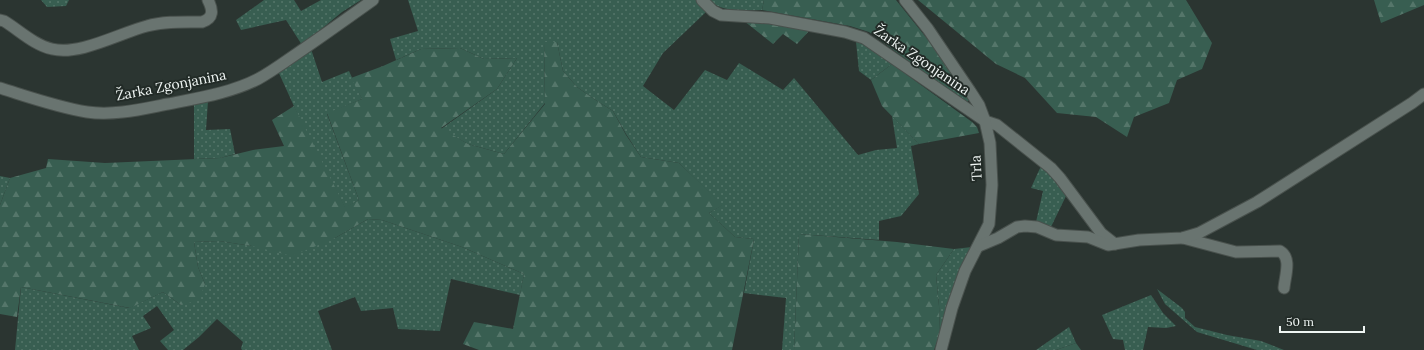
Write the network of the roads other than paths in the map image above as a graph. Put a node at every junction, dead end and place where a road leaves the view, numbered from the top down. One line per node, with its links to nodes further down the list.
1 (208, 0): 5 (street)
2 (373, 0): 6 (street, Žarka Zgonjanina)
3 (702, 0): 8 (street, Žarka Zgonjanina)
4 (905, 0): 8 (street, Trla)
5 (0, 20)
6 (0, 88)
7 (1424, 94): 9 (street)
8 (985, 121): 10 (street, Žarka Zgonjanina); 11 (street, Trla)
9 (1182, 238): 10 (street); 12 (street)
10 (1114, 244): 11 (street)
11 (978, 246): 13 (street, Trla)
12 (1284, 288)
13 (940, 350)

